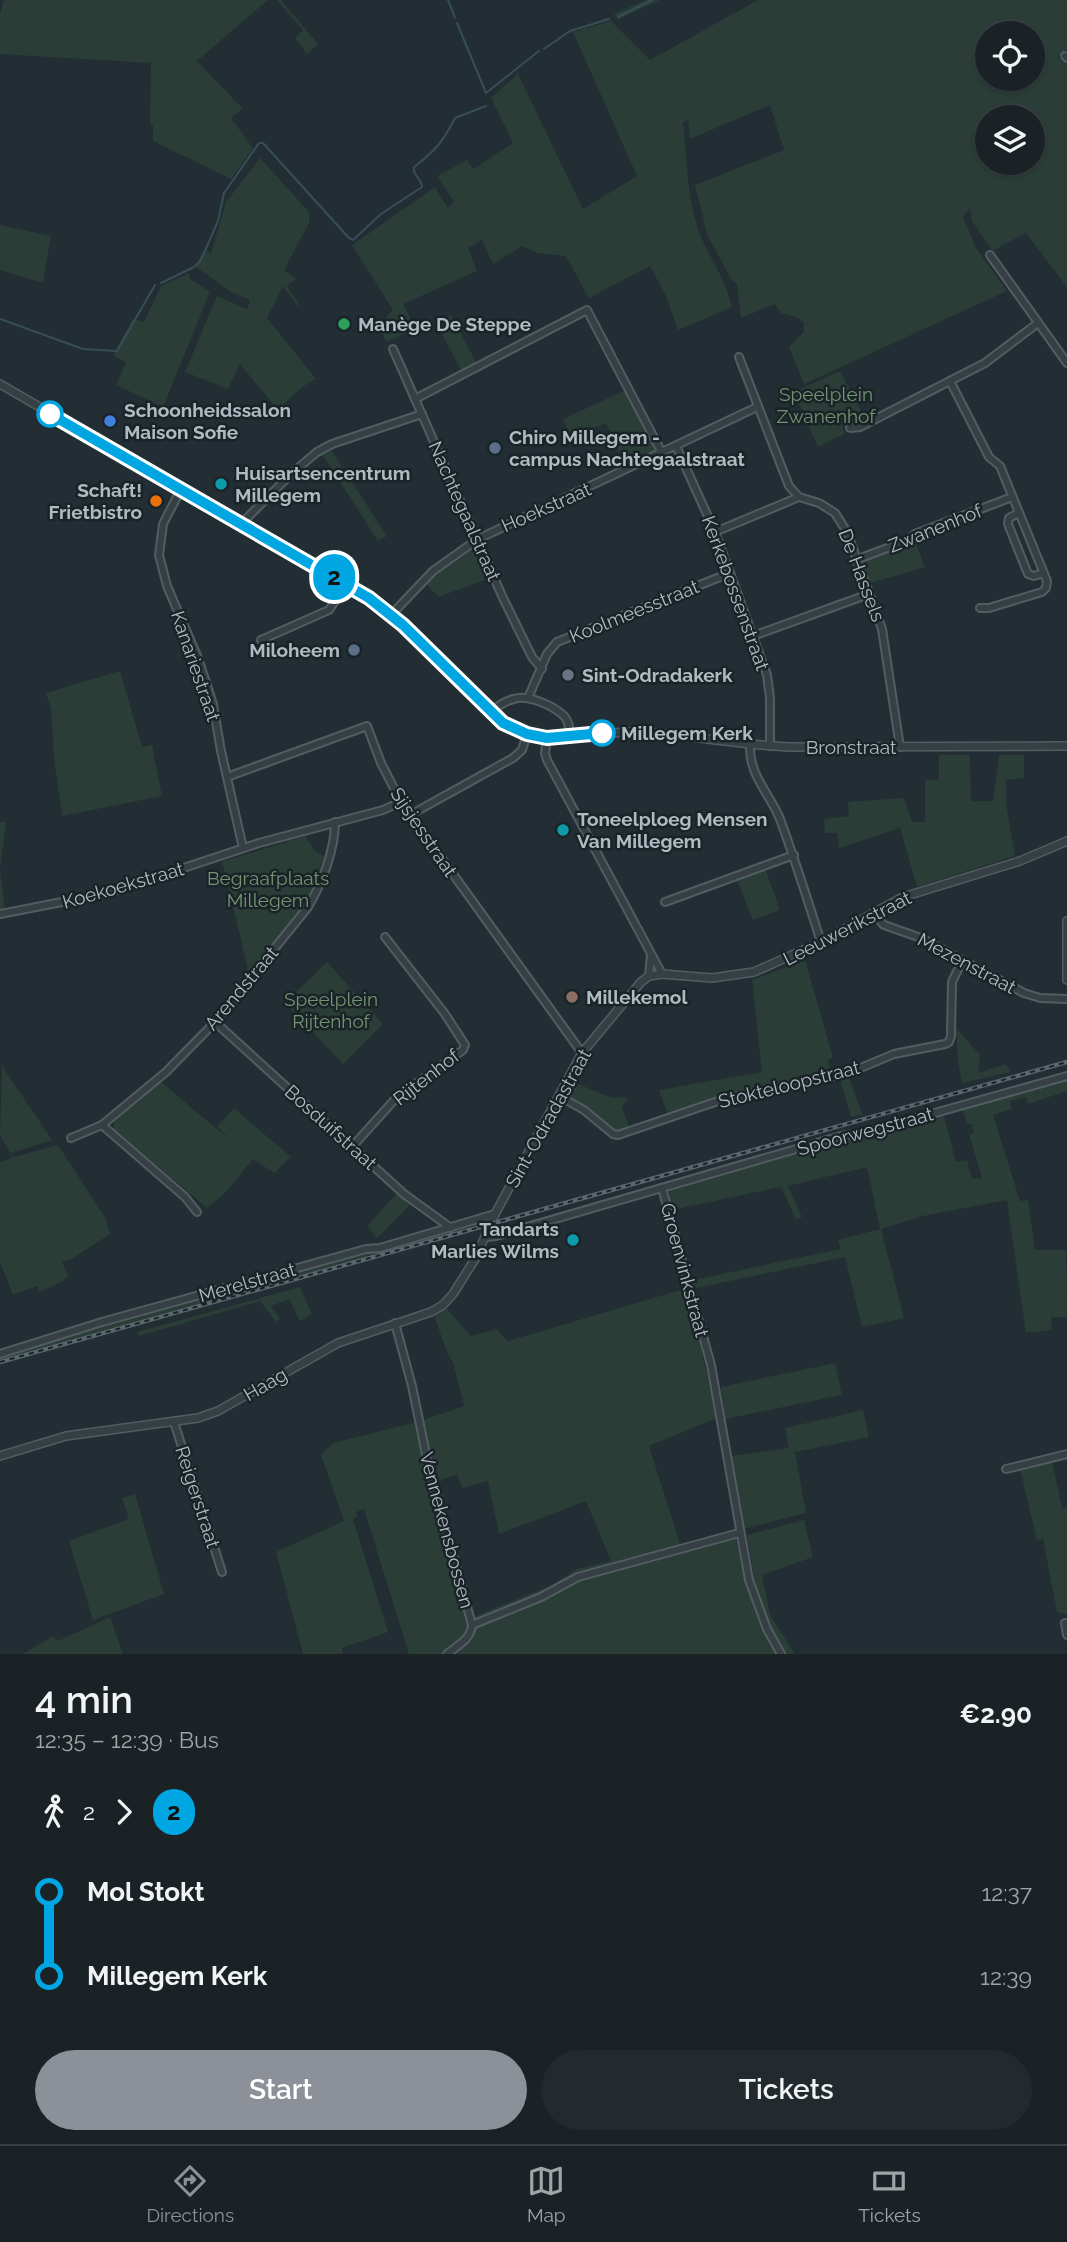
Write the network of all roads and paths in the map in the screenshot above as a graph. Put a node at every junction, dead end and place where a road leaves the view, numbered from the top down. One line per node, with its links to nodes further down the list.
1 (990, 255): 2 (street)
2 (1038, 323): 5 (street); 6 (street)
3 (393, 349): 8 (street, Nachtegaalstraat)
4 (739, 357): 9 (street)
5 (1067, 363)
6 (950, 381): 11 (street); 16 (street)
7 (0, 384): 14 (street, Bronstraat)
8 (415, 399): 10 (street, Nachtegaalstraat); 13 (street)
9 (757, 407): 12 (street, Hoekstraat); 15 (street)
10 (422, 414): 18 (street); 20 (street, Nachtegaalstraat)
11 (850, 428)
12 (676, 446): 13 (street, Hoekstraat); 19 (street, Kerkebossenstraat)
13 (662, 453): 20 (street, Hoekstraat)
14 (181, 489): 18 (street, Bronstraat); 40 (street, Kanariestraat)
15 (799, 497): 19 (street); 21 (street, De Hassels)
16 (1012, 497): 17 (street); 21 (street, Zwanenhof)
17 (1019, 513): 23 (street); 23 (street, Zwanenhof)
18 (241, 524): 24 (street, Bronstraat)
19 (715, 532): 22 (street, Kerkebossenstraat)
20 (478, 539): 27 (street, Hoekstraat); 30 (street, Nachtegaalstraat)
21 (858, 559): 25 (street, De Hassels)
22 (730, 573): 28 (street, Kerkebossenstraat); 30 (street, Koolmeesstraat)
23 (1043, 573): 26 (street)
24 (346, 584): 27 (street, Bronstraat); 29 (street)
25 (869, 594): 28 (street); 39 (street, De Hassels)
26 (980, 608)
27 (391, 615): 32 (street, Bronstraat)
28 (753, 636): 37 (street, Kerkebossenstraat)
29 (261, 640)
30 (541, 669): 31 (street, Koolmeesstraat)
31 (528, 698): 32 (street); 34 (street)
32 (491, 713): 33 (street, Bronstraat)
33 (527, 734): 35 (street, Bronstraat); 42 (street)
34 (570, 737): 35 (street, Bronstraat); 36 (street, Bronstraat)
35 (547, 738): 53 (street)
36 (750, 745): 37 (street, Bronstraat); 46 (street)
37 (770, 746): 39 (street, Bronstraat)
38 (1067, 746): 39 (street, Bronstraat)
39 (900, 747)
40 (227, 776): 41 (street, Sijsjesstraat); 45 (street, Kanariestraat)
41 (401, 802): 42 (street, Sijsjesstraat); 43 (street, Koekoekstraat)
42 (410, 815): 60 (street, Sijsjesstraat)
43 (335, 822): 45 (street, Koekoekstraat); 59 (street, Arendstraat)
44 (1067, 841): 48 (street, Leeuwerikstraat)
45 (243, 848): 49 (street, Koekoekstraat)
46 (794, 855): 47 (street); 52 (street)
47 (666, 902)
48 (873, 913): 52 (street, Leeuwerikstraat); 54 (street, Mezenstraat)
49 (0, 914)
50 (1067, 921): 57 (street)
51 (385, 937): 65 (street, Rijtenhof)
52 (821, 942): 55 (street, Leeuwerikstraat)
53 (651, 953): 55 (street); 56 (street)
54 (962, 961): 58 (street, Mezenstraat); 62 (street, Stokteloopstraat)
55 (662, 974): 56 (street)
56 (649, 976): 60 (street, Sint-Odradastraat)
57 (1067, 980)
58 (1067, 999)
59 (215, 1022): 63 (street, Arendstraat); 65 (street, Bosduifstraat)
60 (582, 1053): 62 (street, Sint-Odradastraat)
61 (1067, 1076): 66 (street, Spoorwegstraat)
62 (559, 1096): 68 (street, Sint-Odradastraat)
63 (102, 1125): 64 (street, Arendstraat); 67 (street)
64 (71, 1138)
65 (352, 1147): 69 (street, Bosduifstraat)
66 (662, 1188): 70 (street, Groenvinkstraat); 77 (street, Groenvinkstraat)
67 (197, 1212)
68 (495, 1214): 69 (street, Merelstraat); 70 (street, Sint-Odradastraat)
69 (451, 1228): 72 (street, Merelstraat)
70 (486, 1237): 71 (street, Haag)
71 (395, 1323): 73 (street, Haag); 80 (street, Vennekensbossen)
72 (0, 1354)
73 (174, 1422): 75 (street, Haag); 78 (street, Reigerstraat)
74 (1067, 1454): 76 (street)
75 (0, 1456)
76 (1006, 1469)
77 (740, 1533): 80 (street, Vennekensbossen); 83 (street, Groenvinkstraat)
78 (222, 1572)
79 (1065, 1623): 81 (street)
80 (472, 1625): 82 (street)
81 (1067, 1635)
82 (447, 1654)
83 (781, 1654)

